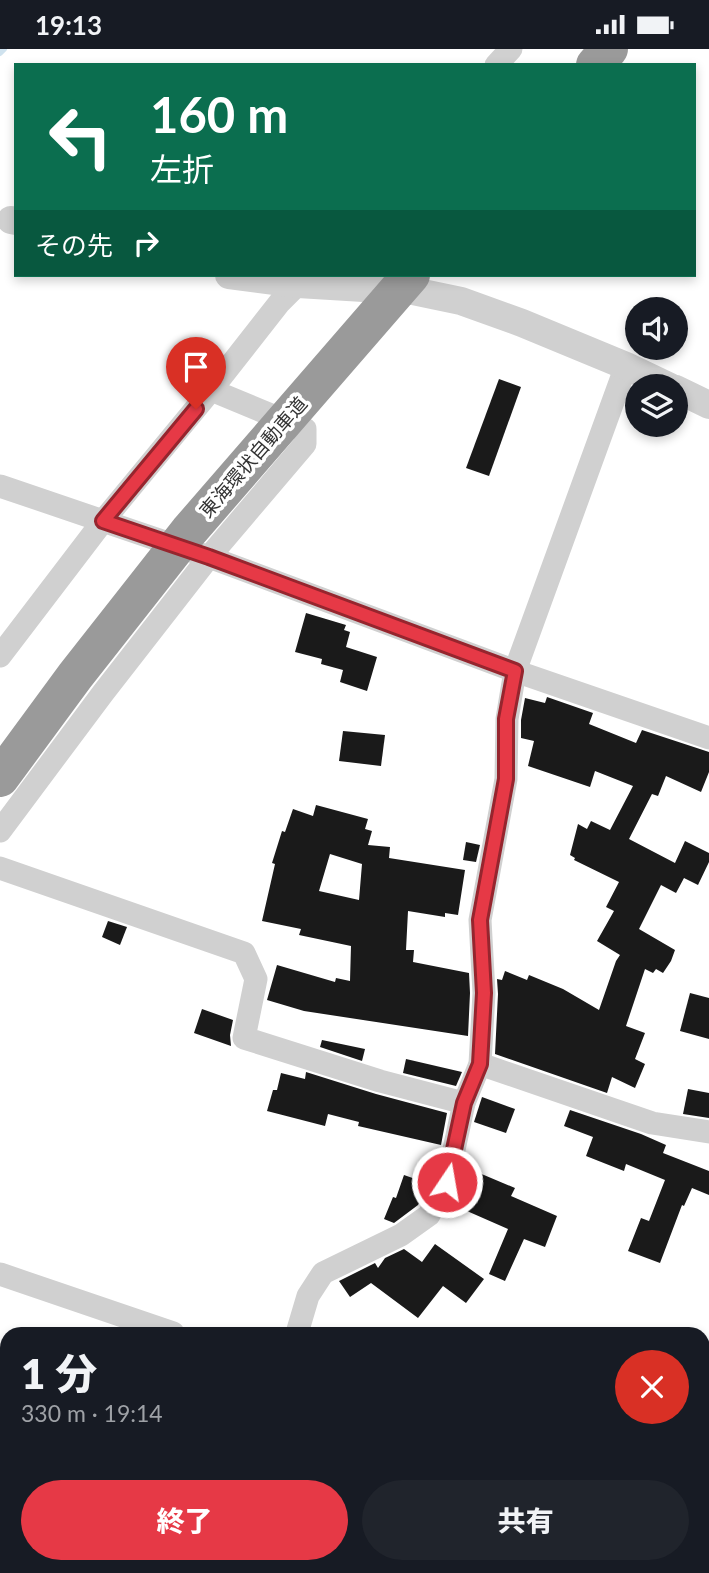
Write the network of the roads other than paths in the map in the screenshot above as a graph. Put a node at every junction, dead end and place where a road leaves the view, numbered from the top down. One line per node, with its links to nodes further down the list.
1 (511, 49): 3 (street)
2 (609, 49): 4 (highway)
3 (498, 63)
4 (597, 63)
5 (265, 277): 7 (street)
6 (409, 277): 19 (highway, 東海環状自動車道, bridge)
7 (301, 279): 8 (street); 10 (street)
8 (626, 366): 9 (street); 17 (street)
9 (643, 374)
10 (211, 390): 14 (street); 15 (street)
11 (688, 394): 12 (street)
12 (708, 402)
13 (0, 487): 14 (street)
14 (103, 521): 15 (street); 16 (street)
15 (209, 557): 17 (street); 20 (street)
16 (0, 656)
17 (515, 671): 18 (street); 22 (street)
18 (709, 738)
19 (0, 778)
20 (0, 831)
21 (0, 868): 23 (street)
22 (480, 1064): 23 (street); 24 (street)
23 (464, 1103): 27 (street)
24 (709, 1132)
25 (0, 1274): 26 (street)
26 (155, 1327)
27 (299, 1327)

